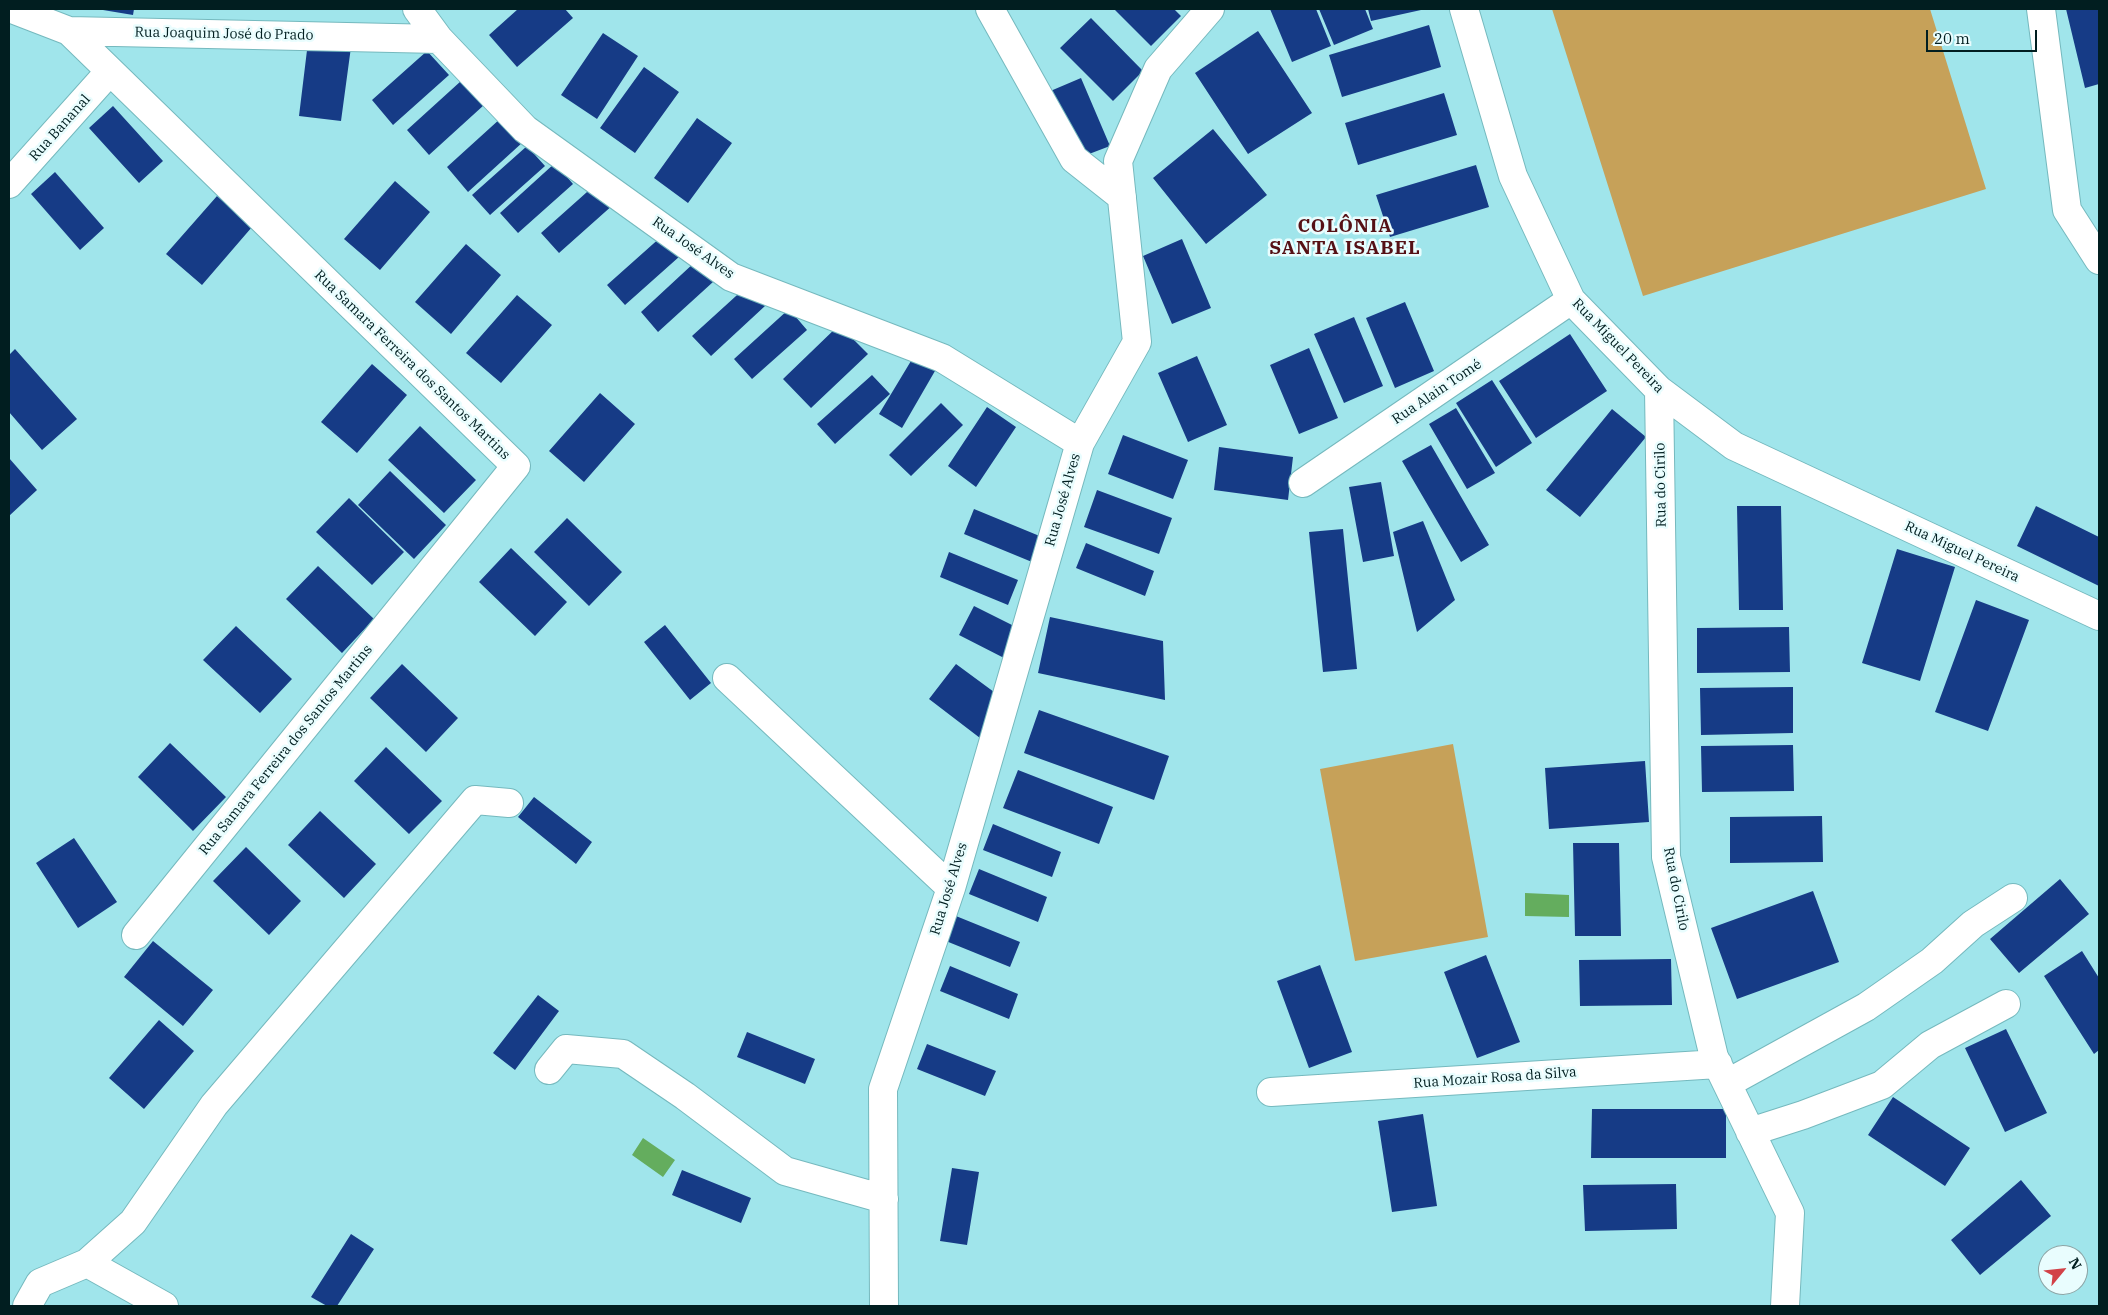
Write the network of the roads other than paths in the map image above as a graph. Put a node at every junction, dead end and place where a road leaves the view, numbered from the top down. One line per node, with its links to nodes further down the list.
1 (12, 9): 7 (street, Rua Joaquim José do Prado)
2 (416, 9): 8 (street, Rua José Alves)
3 (990, 9): 11 (street)
4 (1210, 9): 11 (street)
5 (1464, 9): 13 (street, Rua Miguel Pereira)
6 (2041, 9): 12 (street)
7 (70, 20): 8 (street, Rua Joaquim José do Prado); 9 (street, Rua Samara Ferreira dos Santos Martins)
8 (439, 39): 15 (street, Rua José Alves)
9 (110, 71): 10 (street, Rua Bananal); 22 (street, Rua Samara Ferreira dos Santos Martins)
10 (9, 184)
11 (1122, 197): 15 (street)
12 (2099, 260)
13 (1571, 300): 14 (street, Rua Miguel Pereira); 16 (street, Rua Alain Tomé)
14 (1659, 390): 17 (street, Rua Miguel Pereira); 25 (street, Rua do Cirilo)
15 (1080, 443): 20 (street, Rua José Alves)
16 (1303, 483)
17 (2099, 616)
18 (727, 678): 20 (street)
19 (510, 803): 29 (street)
20 (950, 888): 28 (street, Rua José Alves)
21 (2013, 898): 25 (street)
22 (136, 934)
23 (2006, 1004): 27 (street)
24 (550, 1070): 28 (street)
25 (1723, 1074): 26 (street, Rua Mozair Rosa da Silva); 27 (street, Rua do Cirilo)
26 (1271, 1092)
27 (1750, 1132): 33 (street, Rua do Cirilo)
28 (884, 1199): 32 (street, Rua José Alves)
29 (87, 1263): 30 (street); 31 (street)
30 (27, 1306)
31 (164, 1306)
32 (884, 1306)
33 (1785, 1306)

